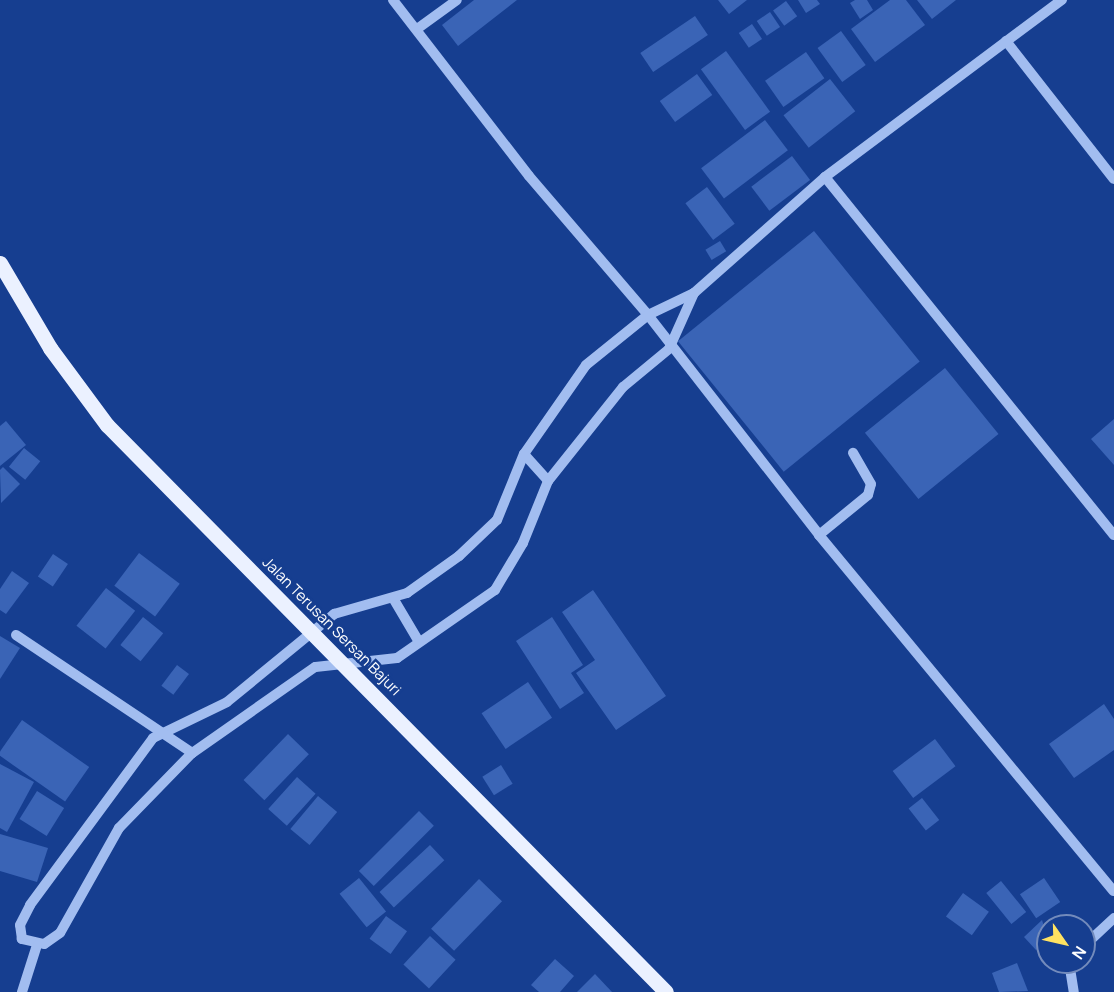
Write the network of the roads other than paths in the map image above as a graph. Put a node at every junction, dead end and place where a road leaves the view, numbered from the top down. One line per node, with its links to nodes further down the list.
1 (393, 0): 4 (lane)
2 (457, 0): 4 (lane)
3 (1062, 0): 5 (lane)
4 (417, 29): 10 (lane)
5 (1006, 41): 6 (lane); 7 (lane)
6 (825, 177): 9 (lane); 16 (lane)
7 (1114, 179)
8 (0, 263): 18 (main road, Jalan Terusan Sersan Bajuri)
9 (694, 293): 10 (lane); 11 (lane)
10 (648, 315): 11 (lane); 13 (lane)
11 (669, 349): 14 (lane); 15 (lane)
12 (853, 453): 15 (lane)
13 (524, 454): 14 (lane); 17 (lane)
14 (548, 481): 20 (lane)
15 (819, 535): 24 (lane)
16 (1114, 535)
17 (393, 598): 18 (lane); 20 (lane)
18 (311, 630): 21 (main road, Jalan Terusan Sersan Bajuri); 22 (lane)
19 (16, 635): 22 (lane)
20 (420, 642): 21 (lane)
21 (344, 664): 23 (lane); 30 (main road, Jalan Terusan Sersan Bajuri)
22 (158, 734): 23 (lane); 27 (lane)
23 (192, 753): 27 (lane)
24 (1114, 891)
25 (1114, 918): 26 (lane)
26 (1096, 935)
27 (37, 945): 29 (lane)
28 (1071, 974): 31 (lane)
29 (22, 992)
30 (666, 992)
31 (1074, 992)

